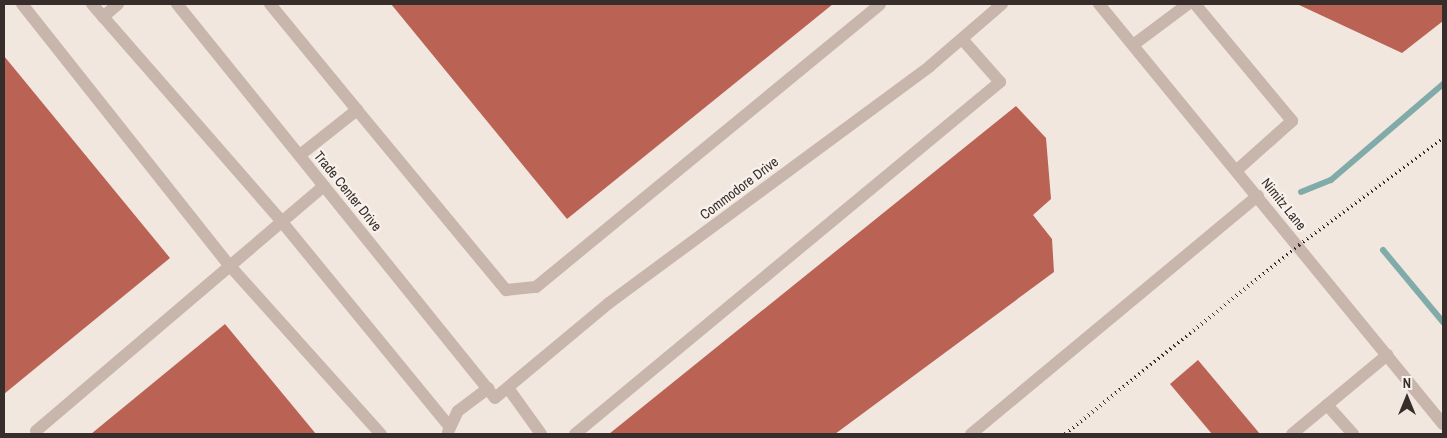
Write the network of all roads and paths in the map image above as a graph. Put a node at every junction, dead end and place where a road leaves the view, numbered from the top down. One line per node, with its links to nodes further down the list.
1 (22, 4): 20 (street)
2 (92, 4): 11 (street)
3 (118, 4): 11 (street)
4 (177, 4): 15 (street, Trade Center Drive)
5 (270, 4): 14 (street)
6 (880, 4): 14 (street)
7 (1002, 4): 12 (street, Commodore Drive)
8 (1100, 4): 13 (street, Nimitz Lane)
9 (1188, 4): 13 (street)
10 (1195, 4): 16 (street)
11 (103, 17): 19 (street)
12 (962, 39): 22 (street, Commodore Drive); 30 (street)
13 (1134, 45): 16 (street, Nimitz Lane)
14 (357, 110): 15 (street)
15 (300, 155): 17 (street, Trade Center Drive)
16 (1237, 170): 18 (street, Nimitz Lane)
17 (324, 186): 19 (street); 23 (street, Trade Center Drive)
18 (1258, 196): 21 (street, Nimitz Lane); 31 (street)
19 (282, 222): 20 (street); 27 (street)
20 (230, 266): 26 (street); 28 (street)
21 (1387, 355): 24 (street); 25 (street, Nimitz Lane)
22 (508, 388): 23 (street, Commodore Drive); 29 (street)
23 (491, 393): 27 (street, Commodore Drive)
24 (1327, 405): 32 (street); 33 (street)
25 (1443, 424)
26 (36, 430)
27 (448, 430)
28 (381, 434)
29 (541, 434)
30 (575, 434)
31 (971, 434)
32 (1292, 434)
33 (1353, 434)

